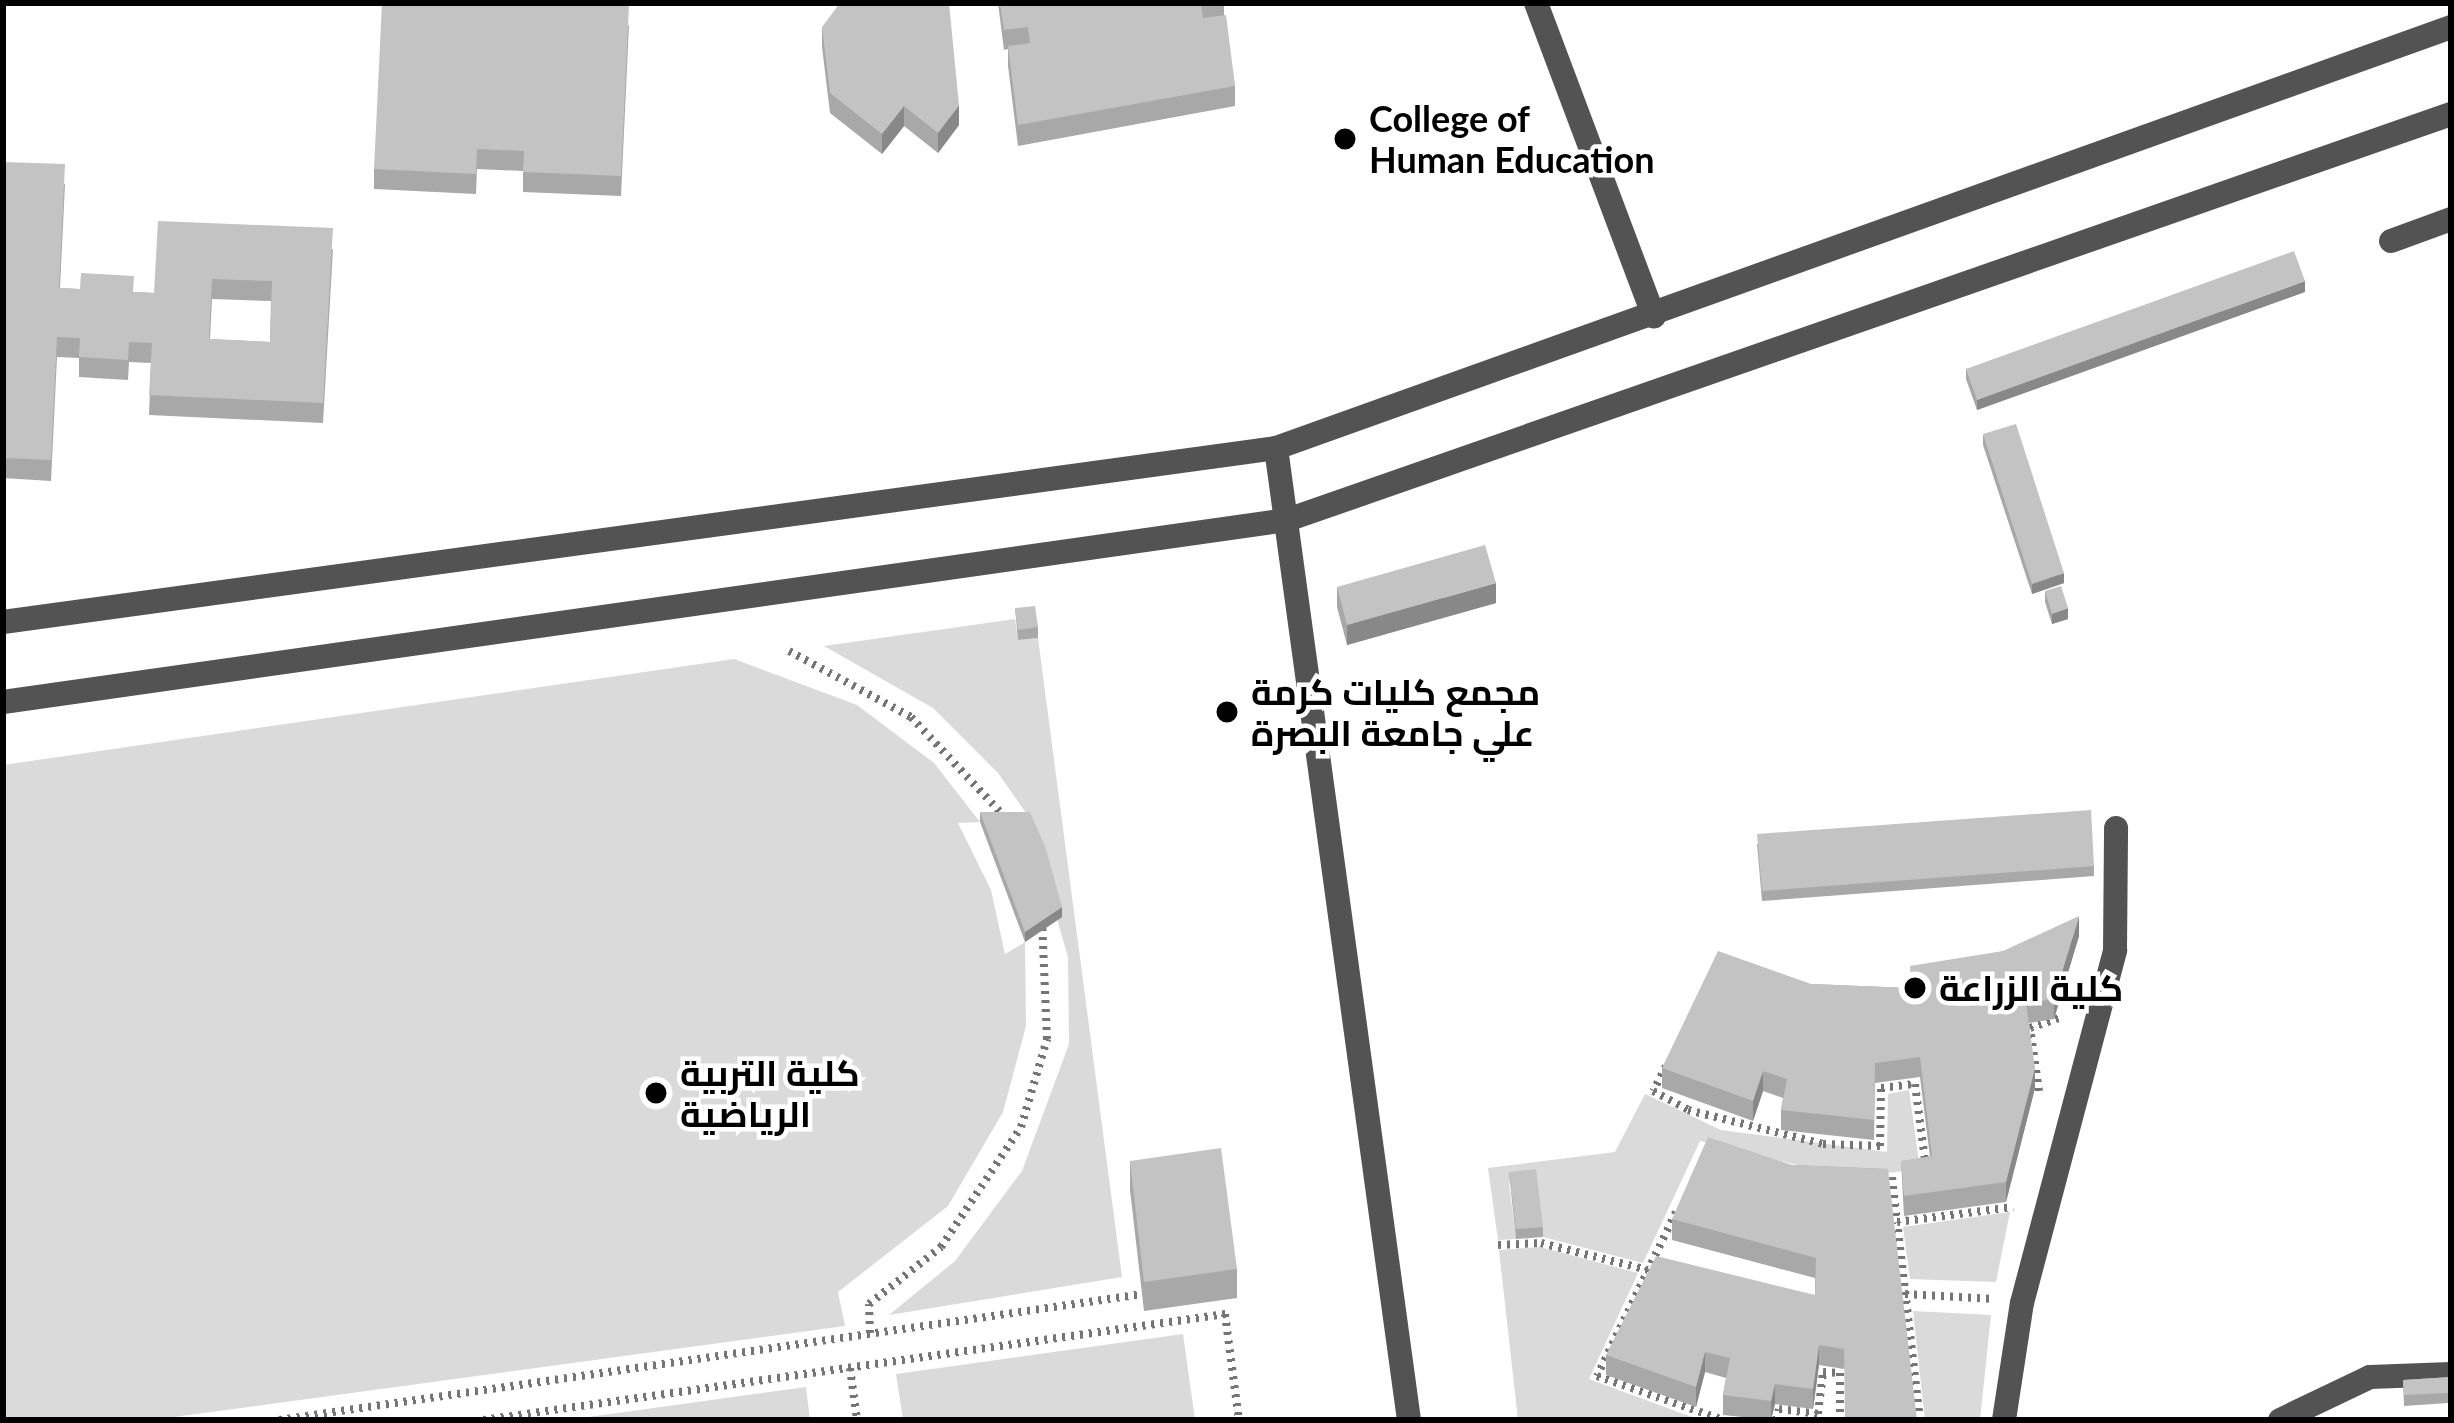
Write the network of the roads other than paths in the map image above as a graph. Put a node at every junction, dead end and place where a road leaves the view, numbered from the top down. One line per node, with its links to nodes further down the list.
1 (1536, 3): 6 (street)
2 (2451, 27): 6 (street)
3 (2451, 114): 8 (street)
4 (2451, 219): 5 (street)
5 (2391, 241)
6 (1654, 317): 7 (street)
7 (1276, 448): 8 (street); 9 (street)
8 (1287, 520): 10 (street); 13 (street)
9 (3, 622)
10 (3, 702)
11 (2116, 828): 14 (street)
12 (2451, 1374): 15 (street)
13 (1409, 1420)
14 (2004, 1420)
15 (2280, 1420)

